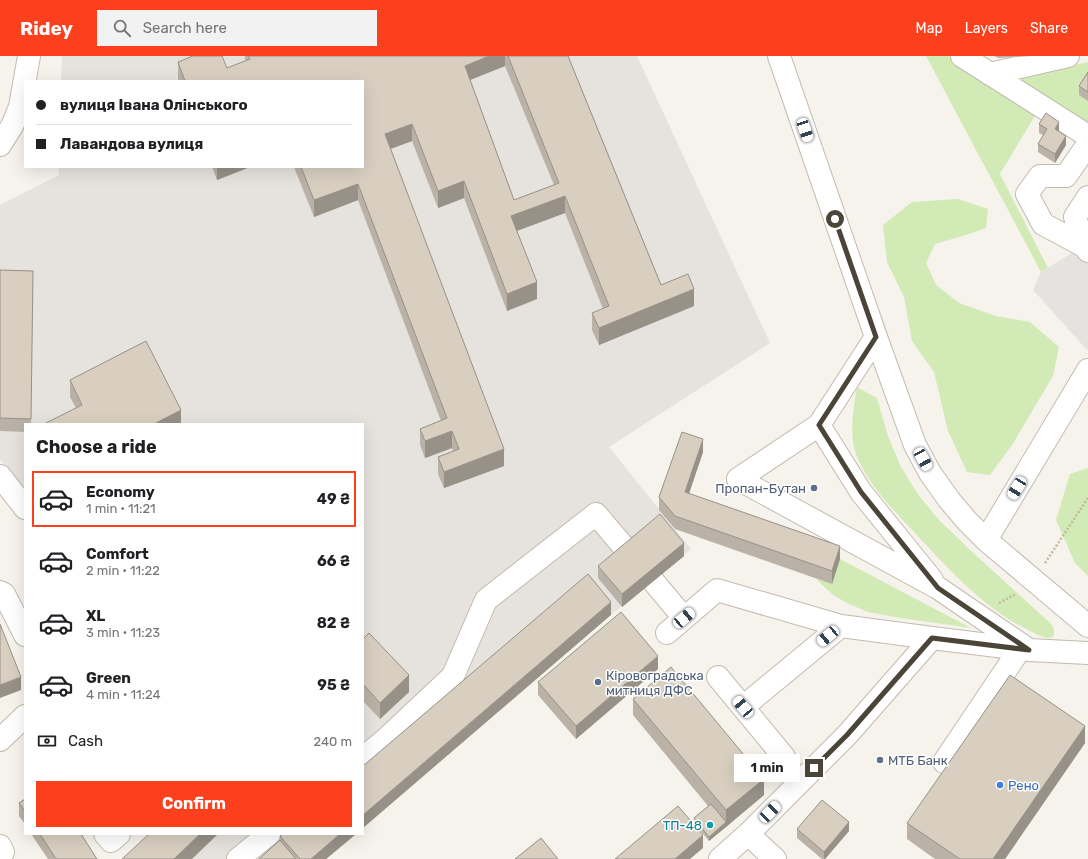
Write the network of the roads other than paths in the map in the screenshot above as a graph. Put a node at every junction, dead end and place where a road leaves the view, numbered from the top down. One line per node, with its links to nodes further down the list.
1 (29, 56): 6 (street)
2 (779, 56): 13 (street)
3 (962, 56): 5 (street)
4 (1068, 56): 5 (street)
5 (990, 74): 8 (street)
6 (25, 80)
7 (24, 84): 10 (street)
8 (1088, 136)
9 (1088, 144): 12 (street)
10 (0, 145)
11 (1088, 196): 12 (street)
12 (1086, 249)
13 (876, 337): 15 (street); 18 (street)
14 (1088, 370): 18 (street)
15 (819, 425): 21 (street); 21 (street)
16 (0, 476): 17 (street)
17 (24, 507)
18 (986, 540): 25 (street)
19 (629, 553): 35 (street)
20 (653, 581): 23 (street)
21 (938, 588): 29 (street)
22 (0, 592): 27 (street)
23 (684, 618): 24 (street); 26 (street)
24 (841, 626): 28 (street); 32 (street)
25 (1088, 626)
26 (667, 632)
27 (24, 633)
28 (932, 638): 29 (street); 38 (street)
29 (1024, 649): 30 (street); 37 (street)
30 (1088, 653)
31 (718, 677): 32 (street)
32 (743, 707): 36 (street)
33 (24, 717): 34 (street)
34 (0, 740)
35 (364, 757)
36 (784, 757)
37 (944, 762)
38 (748, 834): 43 (street); 44 (street)
39 (106, 835): 40 (street)
40 (118, 835)
41 (268, 835): 42 (street)
42 (238, 859)
43 (720, 859)
44 (775, 859)

